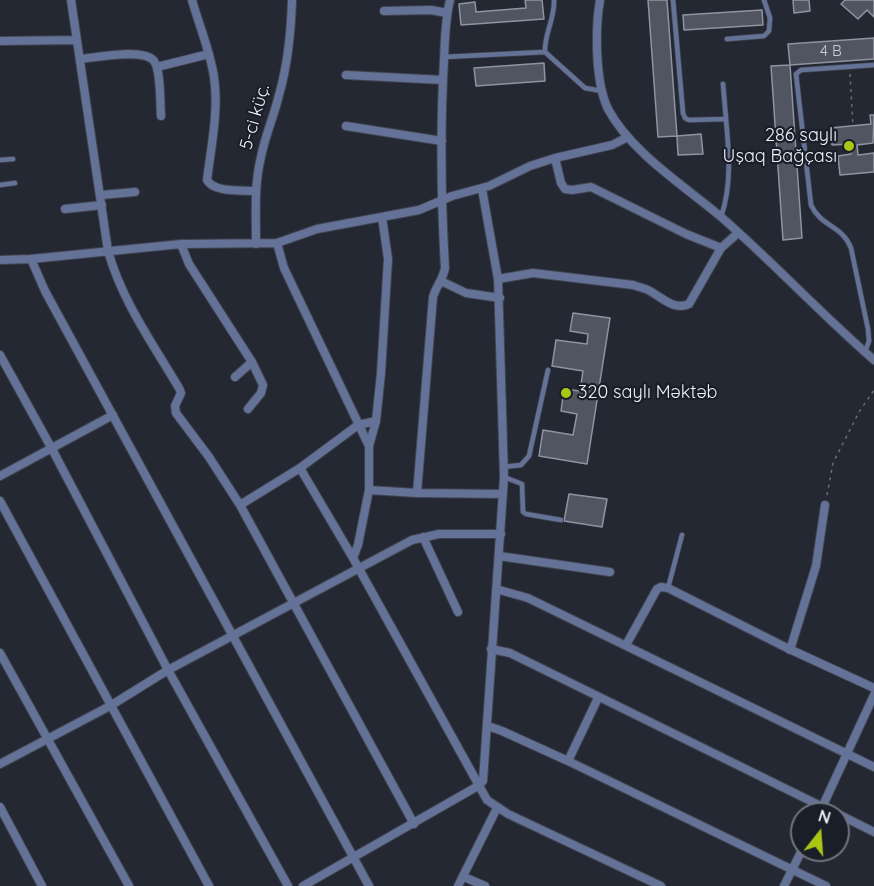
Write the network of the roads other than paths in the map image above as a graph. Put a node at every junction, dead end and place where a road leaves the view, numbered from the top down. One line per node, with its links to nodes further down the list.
1 (71, 0): 12 (street)
2 (192, 0): 15 (street)
3 (292, 0): 35 (street, 5-ci küç.)
4 (450, 0): 10 (street)
5 (554, 0): 14 (lane)
6 (600, 0): 23 (street)
7 (674, 0): 25 (lane)
8 (764, 0): 11 (lane)
9 (384, 11): 10 (street)
10 (447, 13): 16 (street)
11 (727, 39)
12 (77, 40): 13 (street); 17 (street)
13 (0, 41)
14 (545, 52): 16 (lane); 23 (lane)
15 (209, 54): 19 (street); 35 (street)
16 (444, 57): 21 (street)
17 (81, 59): 19 (street); 37 (street)
18 (874, 65): 54 (lane)
19 (157, 68): 24 (street)
20 (346, 75): 21 (street)
21 (443, 80): 28 (street)
22 (723, 84): 25 (lane)
23 (602, 91): 27 (street)
24 (161, 116)
25 (726, 119): 42 (lane)
26 (346, 126): 28 (street)
27 (628, 136): 29 (street); 42 (street)
28 (442, 141): 38 (street)
29 (555, 158): 34 (street); 47 (street)
30 (13, 159): 31 (lane)
31 (0, 160)
32 (15, 183): 33 (lane)
33 (0, 185)
34 (482, 189): 38 (street); 51 (street)
35 (256, 191): 44 (street, 5-ci küç.)
36 (135, 192): 37 (street)
37 (101, 195): 39 (street)
38 (441, 200): 41 (street); 52 (street)
39 (102, 205): 40 (street); 48 (street)
40 (65, 208)
41 (382, 217): 45 (street); 62 (street)
42 (721, 217): 43 (street)
43 (738, 233): 47 (street); 54 (street)
44 (256, 243): 45 (street); 46 (street)
45 (276, 243): 63 (street)
46 (181, 244): 48 (street); 57 (street)
47 (720, 248): 51 (street)
48 (108, 251): 49 (street); 73 (street)
49 (32, 259): 50 (street); 61 (street)
50 (0, 260)
51 (498, 279): 53 (street)
52 (441, 281): 53 (street); 70 (street)
53 (500, 298): 67 (street)
54 (866, 352): 56 (street)
55 (0, 355): 65 (street)
56 (874, 360)
57 (252, 362): 59 (street); 60 (street)
58 (548, 370): 67 (lane)
59 (235, 376)
60 (248, 409)
61 (113, 415): 65 (street); 87 (street)
62 (376, 421): 63 (street); 64 (street)
63 (358, 425): 64 (street); 66 (street)
64 (369, 446): 69 (street)
65 (52, 449): 68 (street); 92 (street)
66 (300, 468): 73 (street); 80 (street)
67 (504, 472): 71 (street); 75 (lane)
68 (0, 476)
69 (369, 490): 70 (street); 80 (street)
70 (417, 493): 71 (street)
71 (503, 494): 76 (street)
72 (0, 501): 96 (street)
73 (240, 505): 85 (street)
74 (825, 505): 90 (street)
75 (561, 520)
76 (501, 534): 78 (street); 79 (street)
77 (682, 535): 83 (lane)
78 (423, 537): 81 (street); 86 (street)
79 (499, 556): 82 (street); 84 (street)
80 (353, 558): 81 (street)
81 (358, 570): 85 (street); 103 (street)
82 (610, 573)
83 (668, 588): 88 (street); 90 (street)
84 (496, 589): 88 (street); 89 (street)
85 (294, 604): 87 (street); 109 (street)
86 (458, 612)
87 (233, 636): 92 (street); 111 (street)
88 (627, 645): 99 (street)
89 (491, 649): 95 (street); 97 (street)
90 (790, 650): 93 (street)
91 (0, 653): 98 (street)
92 (168, 670): 96 (street); 118 (street)
93 (874, 688)
94 (874, 695): 99 (street)
95 (598, 698): 100 (street); 104 (street)
96 (110, 706): 98 (street); 117 (street)
97 (488, 726): 100 (street); 103 (street)
98 (48, 739): 101 (street); 116 (street)
99 (846, 754): 102 (street); 105 (street)
100 (568, 761): 113 (street)
101 (0, 764)
102 (874, 767)
103 (478, 786): 107 (street); 109 (street)
104 (805, 802)
105 (825, 802)
106 (0, 807): 115 (street)
107 (497, 808): 114 (street); 123 (street)
108 (850, 820): 110 (street)
109 (414, 824): 111 (street)
110 (874, 832)
111 (354, 857): 119 (street); 120 (street)
112 (796, 862): 113 (street)
113 (793, 869): 124 (street); 125 (street)
114 (464, 877): 121 (street); 122 (street)
115 (42, 886)
116 (129, 886)
117 (209, 886)
118 (288, 886)
119 (303, 886)
120 (369, 886)
121 (458, 886)
122 (485, 886)
123 (661, 886)
124 (784, 886)
125 (826, 886)

